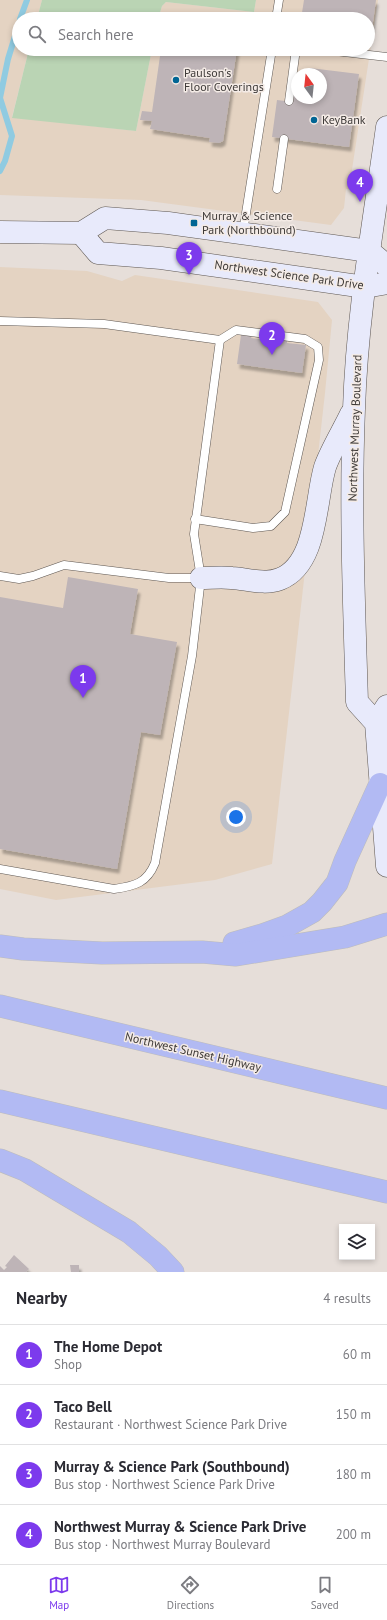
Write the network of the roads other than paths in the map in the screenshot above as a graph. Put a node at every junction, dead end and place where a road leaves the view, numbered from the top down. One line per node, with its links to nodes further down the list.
1 (279, 0): 2 (lane)
2 (277, 12)
3 (271, 56): 13 (lane)
4 (295, 56): 7 (lane)
5 (375, 56): 6 (lane)
6 (387, 57)
7 (289, 101)
8 (387, 127): 14 (main road, Northwest Murray Boulevard)
9 (284, 138): 10 (lane)
10 (277, 189)
11 (0, 232): 12 (main road)
12 (81, 233): 13 (main road); 17 (main road, Northwest Science Park Drive)
13 (243, 233): 14 (main road)
14 (369, 251): 15 (main road); 17 (main road, Northwest Murray Boulevard)
15 (387, 266)
16 (387, 283): 17 (main road, Northwest Science Park Drive)
17 (365, 287): 20 (main road, Northwest Murray Boulevard)
18 (0, 321): 19 (lane)
19 (220, 340): 21 (lane); 21 (lane)
20 (354, 408): 23 (main road); 24 (main road, Northwest Murray Boulevard)
21 (195, 519): 23 (lane)
22 (0, 576): 23 (lane)
23 (201, 578): 27 (lane)
24 (381, 715): 25 (main road, Northwest Murray Boulevard)
25 (380, 784): 26 (main road, Northwest Murray Boulevard); 30 (highway)
26 (387, 866)
27 (0, 869)
28 (387, 924): 30 (highway)
29 (0, 946): 30 (highway)
30 (202, 952)
31 (0, 1006): 32 (highway, Northwest Sunset Highway)
32 (387, 1098)
33 (0, 1101): 35 (highway)
34 (0, 1160): 36 (highway)
35 (387, 1192)
36 (173, 1272)

